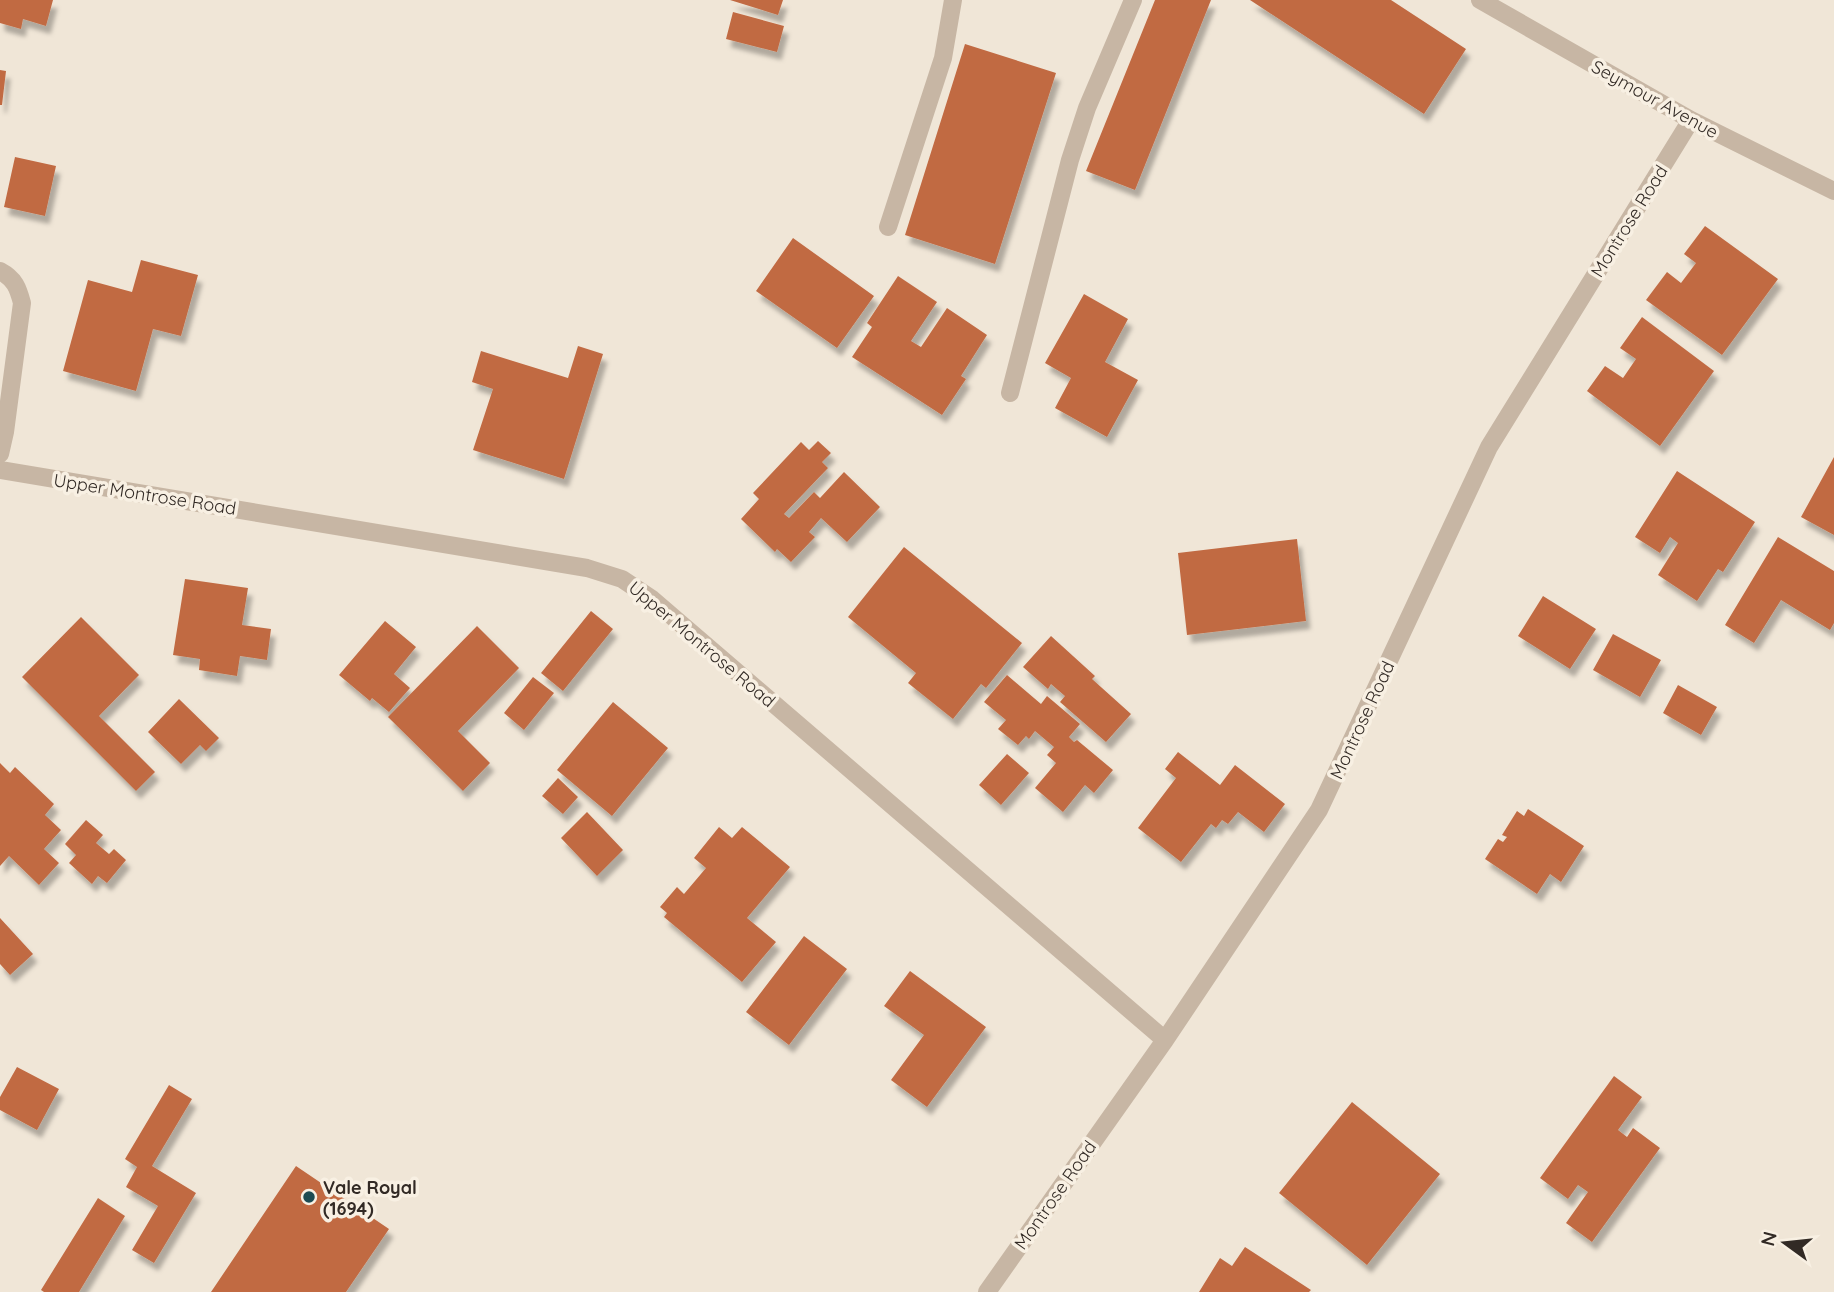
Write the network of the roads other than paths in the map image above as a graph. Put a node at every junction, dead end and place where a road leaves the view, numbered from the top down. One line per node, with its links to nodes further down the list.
1 (953, 0): 6 (street)
2 (1133, 0): 8 (street)
3 (1480, 0): 4 (street, Seymour Avenue)
4 (1690, 120): 5 (street, Seymour Avenue); 11 (street, Montrose Road)
5 (1834, 191)
6 (888, 227)
7 (0, 271): 9 (street)
8 (1010, 393)
9 (0, 454)
10 (0, 470): 11 (street, Upper Montrose Road)
11 (1165, 1040): 12 (street, Montrose Road)
12 (987, 1292)

